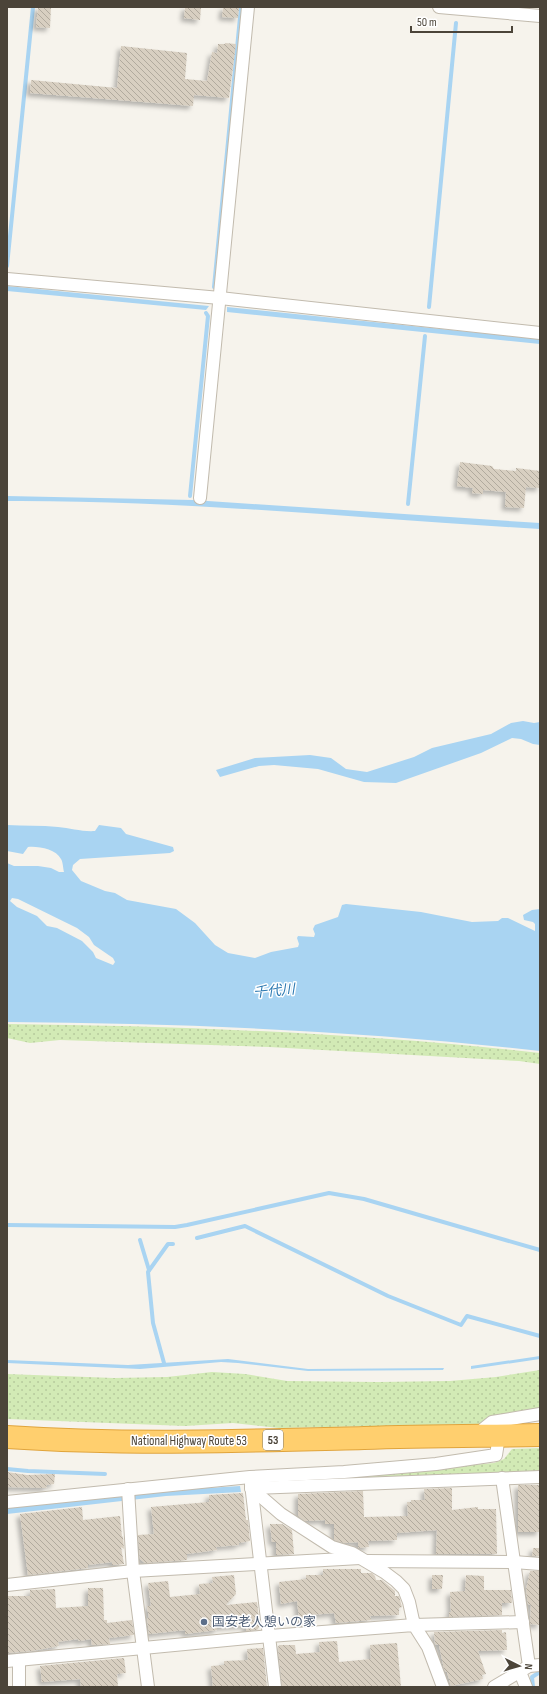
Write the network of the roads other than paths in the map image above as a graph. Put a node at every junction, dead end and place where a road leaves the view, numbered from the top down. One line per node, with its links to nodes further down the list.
1 (248, 7): 5 (street)
2 (439, 7): 3 (street)
3 (540, 16)
4 (7, 279): 5 (street)
5 (220, 298): 6 (street); 7 (street)
6 (540, 333)
7 (200, 498)
8 (540, 1414): 9 (street)
9 (476, 1435): 11 (highway, National Highway Route 53 / 53); 12 (highway, National Highway Route 53 / 53)
10 (540, 1435): 11 (highway, National Highway Route 53 / 53)
11 (499, 1436): 15 (street)
12 (7, 1437)
13 (540, 1477): 14 (street)
14 (502, 1478): 15 (street); 19 (street)
15 (251, 1483): 16 (street); 18 (street); 20 (street)
16 (128, 1489): 17 (street); 22 (street)
17 (7, 1502)
18 (363, 1560): 19 (street); 20 (street); 25 (street)
19 (514, 1562): 21 (street); 24 (street)
20 (261, 1563): 22 (street); 26 (street)
21 (540, 1564)
22 (133, 1571): 23 (street); 27 (street)
23 (7, 1585)
24 (523, 1622): 25 (street); 29 (street)
25 (414, 1625): 26 (street); 33 (street)
26 (270, 1636): 27 (street); 32 (street)
27 (143, 1648): 28 (street); 31 (street)
28 (13, 1660): 30 (street)
29 (530, 1668): 34 (street); 35 (street)
30 (19, 1687)
31 (148, 1687)
32 (275, 1687)
33 (443, 1687)
34 (494, 1687)
35 (526, 1687)

